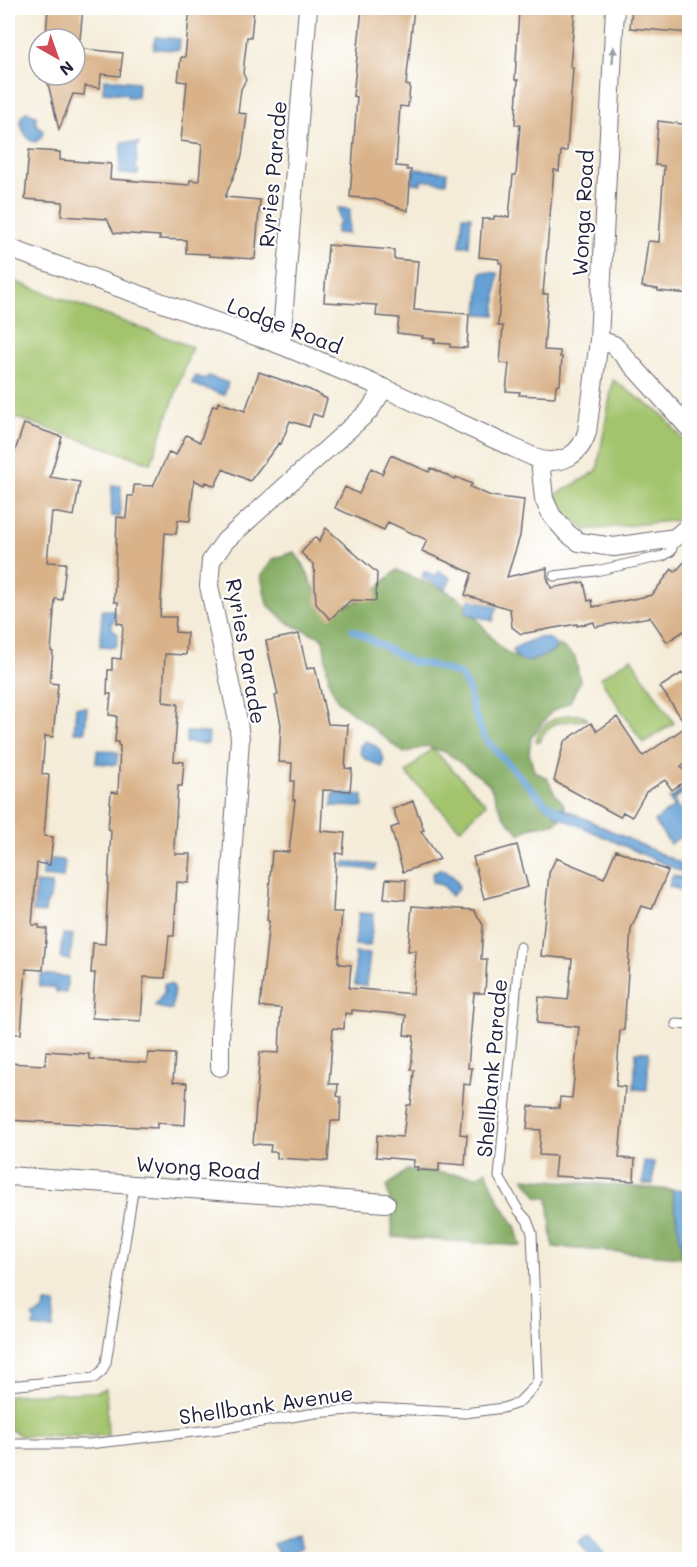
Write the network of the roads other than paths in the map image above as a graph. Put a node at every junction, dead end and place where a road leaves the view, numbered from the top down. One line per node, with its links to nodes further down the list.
1 (309, 8): 5 (street, Ryries Parade)
2 (615, 8): 4 (street, Wonga Road, one-way to 2)
3 (8, 248): 5 (street, Lodge Road)
4 (599, 340): 7 (street, Wonga Road); 8 (street)
5 (281, 345): 6 (street, Lodge Road)
6 (384, 388): 9 (street, Lodge Road); 16 (street, Ryries Parade)
7 (589, 420): 9 (street, Lodge Road)
8 (690, 429)
9 (540, 460): 11 (street)
10 (690, 525): 11 (street)
11 (675, 538): 12 (lane)
12 (554, 576)
13 (520, 947): 20 (lane, Shellbank Parade)
14 (676, 1024): 15 (lane)
15 (690, 1025)
16 (220, 1067)
17 (8, 1176): 18 (street, Wyong Road)
18 (134, 1185): 19 (street, Wyong Road); 21 (lane)
19 (386, 1203)
20 (527, 1220): 22 (lane, Shellbank Avenue)
21 (8, 1386)
22 (8, 1442)

